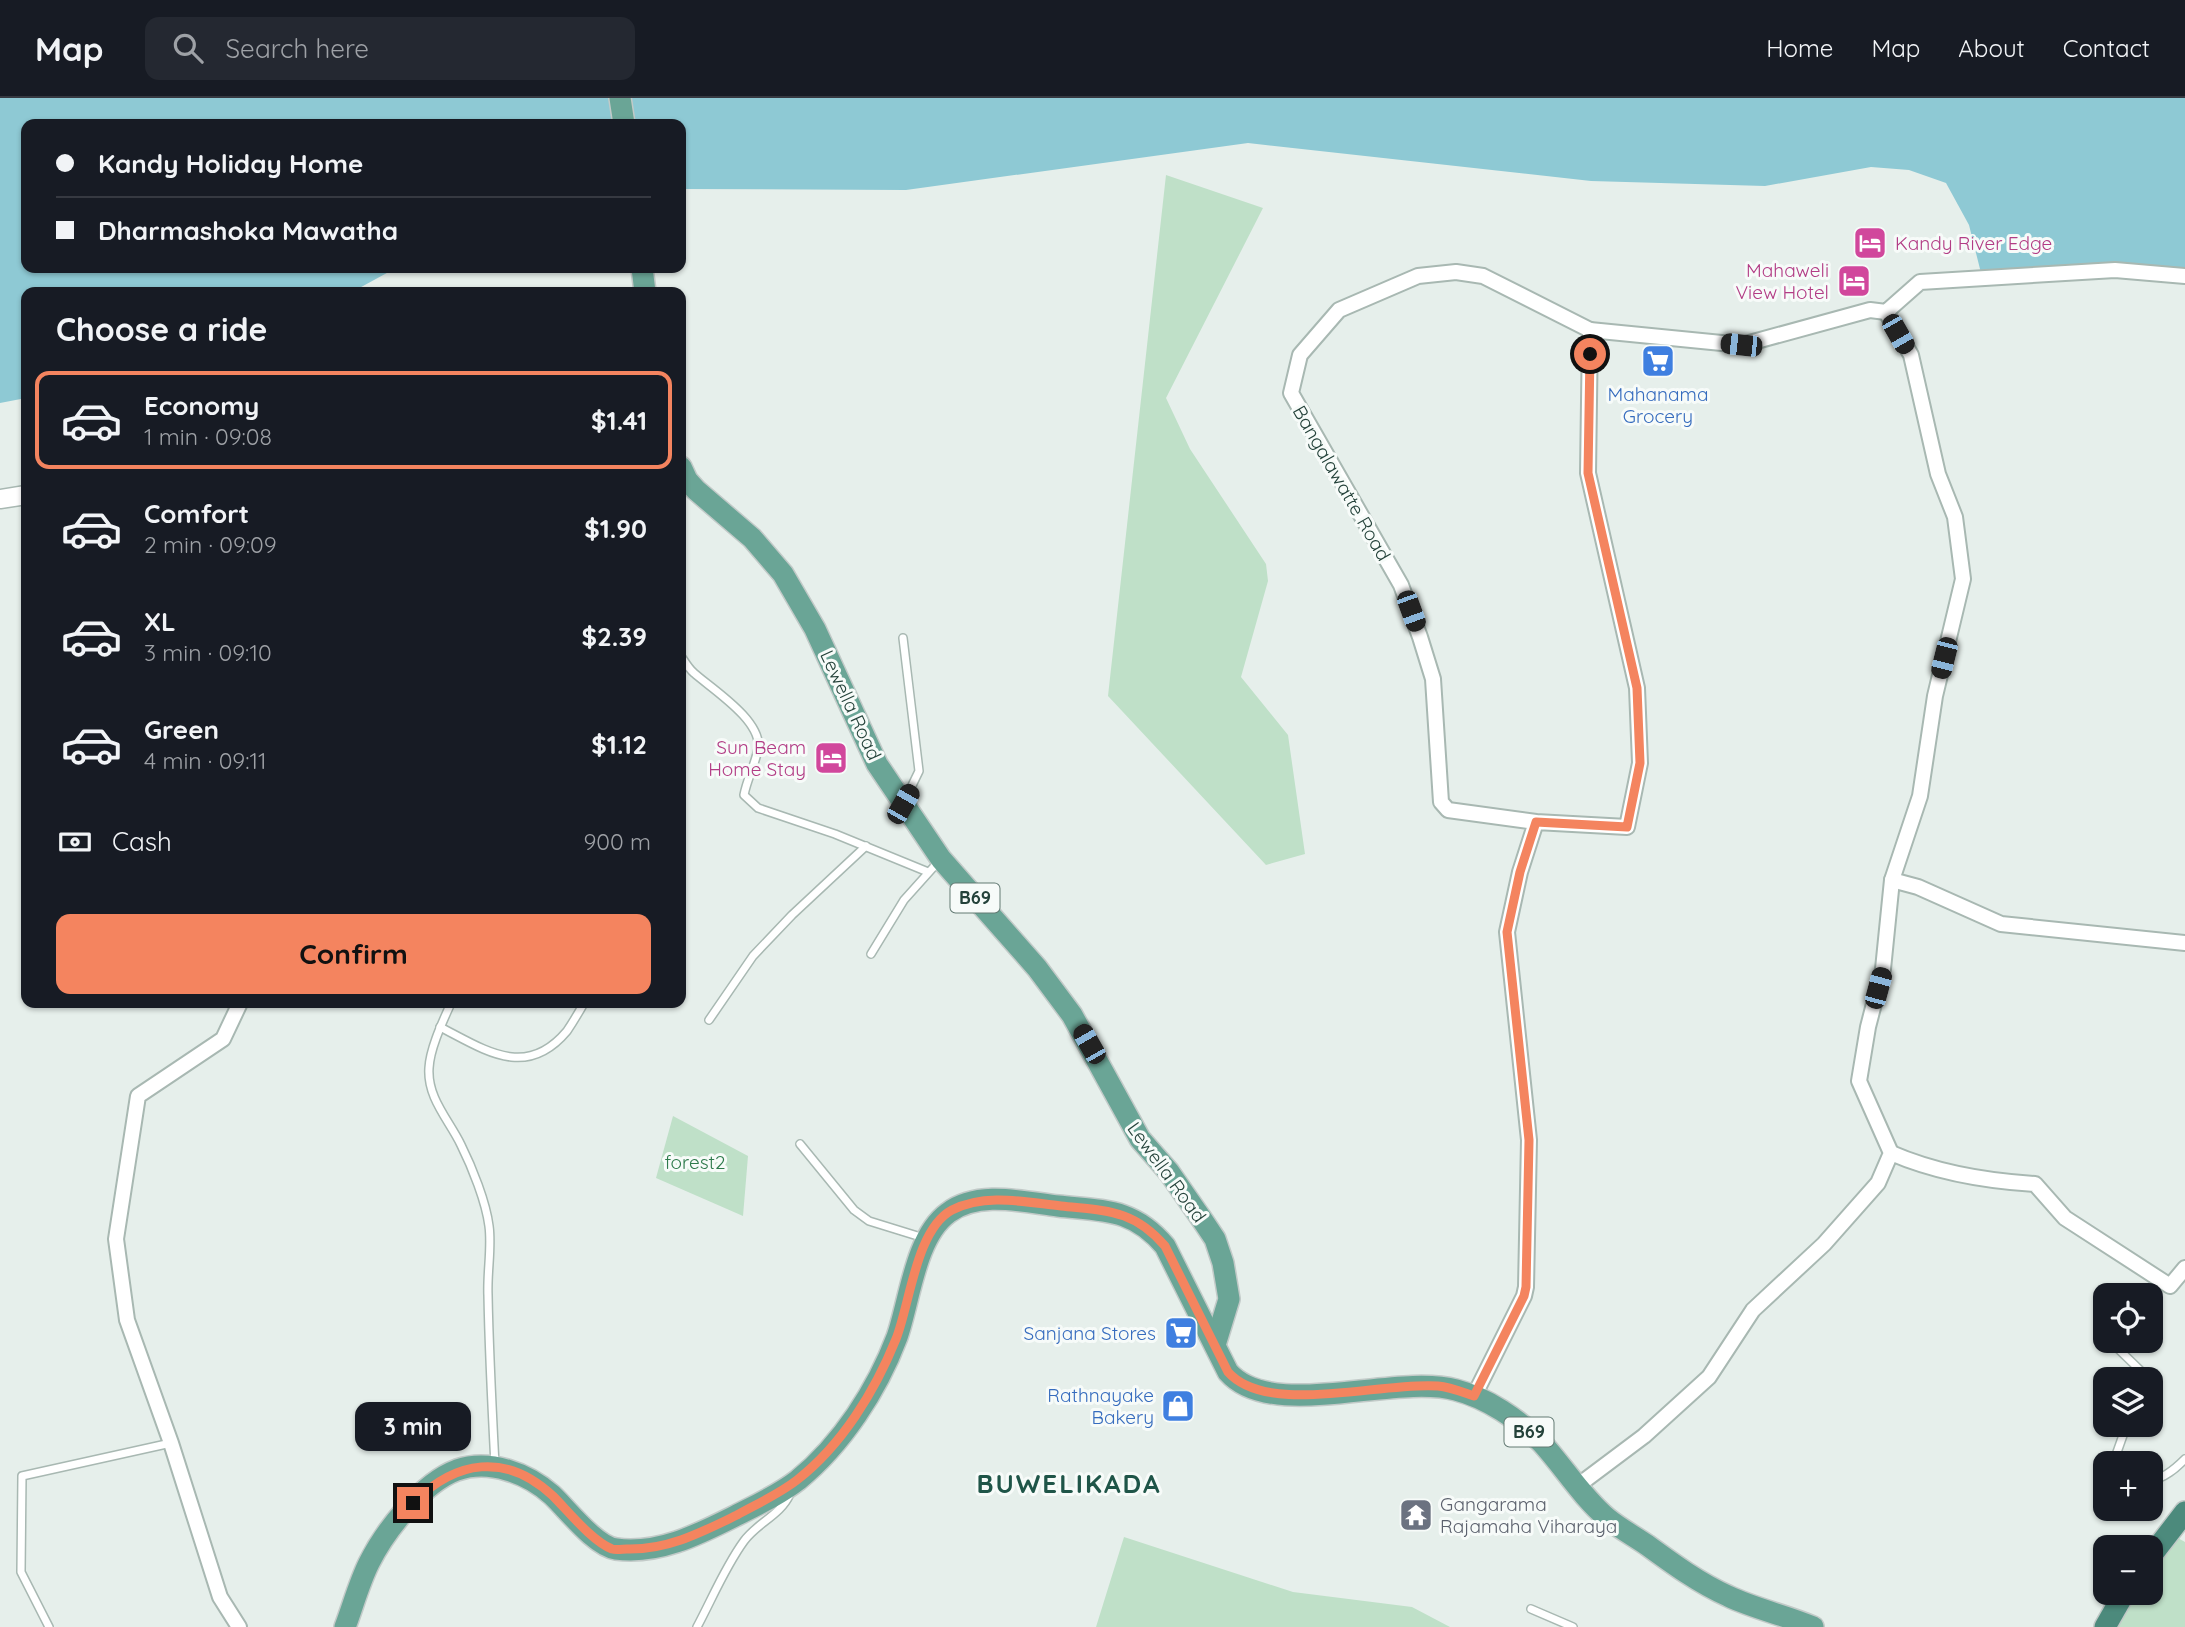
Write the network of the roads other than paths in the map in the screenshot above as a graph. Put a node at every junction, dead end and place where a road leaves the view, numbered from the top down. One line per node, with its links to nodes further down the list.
1 (620, 98): 2 (main road)
2 (623, 119)
3 (2185, 276): 4 (street)
4 (1886, 312): 5 (street); 15 (street)
5 (1590, 330): 12 (street, Bangalawatte Road); 12 (street, Bangalawatte Road)
6 (686, 478): 11 (main road, Lewella Road / B69)
7 (21, 496): 8 (street)
8 (0, 499)
9 (903, 638): 11 (lane)
10 (686, 663): 13 (lane)
11 (903, 804): 14 (main road, Lewella Road / B69)
12 (1536, 822): 30 (street)
13 (866, 846): 14 (lane); 21 (lane)
14 (935, 865): 17 (lane); 27 (main road, Lewella Road / B69)
15 (1892, 880): 16 (street); 24 (street)
16 (2185, 943)
17 (871, 954)
18 (238, 1008): 31 (street)
19 (449, 1008): 22 (lane)
20 (581, 1008): 22 (lane)
21 (709, 1020)
22 (440, 1027): 33 (lane)
23 (800, 1144): 25 (lane)
24 (1891, 1153): 26 (street); 36 (street)
25 (928, 1239): 27 (main road); 35 (main road)
26 (2185, 1268)
27 (1215, 1345): 30 (main road, B69)
28 (2122, 1353): 29 (lane)
29 (2137, 1367)
30 (1474, 1396): 36 (main road, B69)
31 (171, 1443): 41 (lane); 42 (street)
32 (2185, 1459): 34 (lane)
33 (495, 1466): 35 (main road); 43 (main road)
34 (2163, 1476)
35 (796, 1481): 44 (lane)
36 (1576, 1487): 46 (main road, B69)
37 (2185, 1512): 38 (highway)
38 (2163, 1540)
39 (2118, 1605): 47 (highway)
40 (1531, 1609): 45 (lane)
41 (49, 1627)
42 (239, 1627)
43 (345, 1627)
44 (697, 1627)
45 (1573, 1627)
46 (1813, 1627)
47 (2105, 1627)

